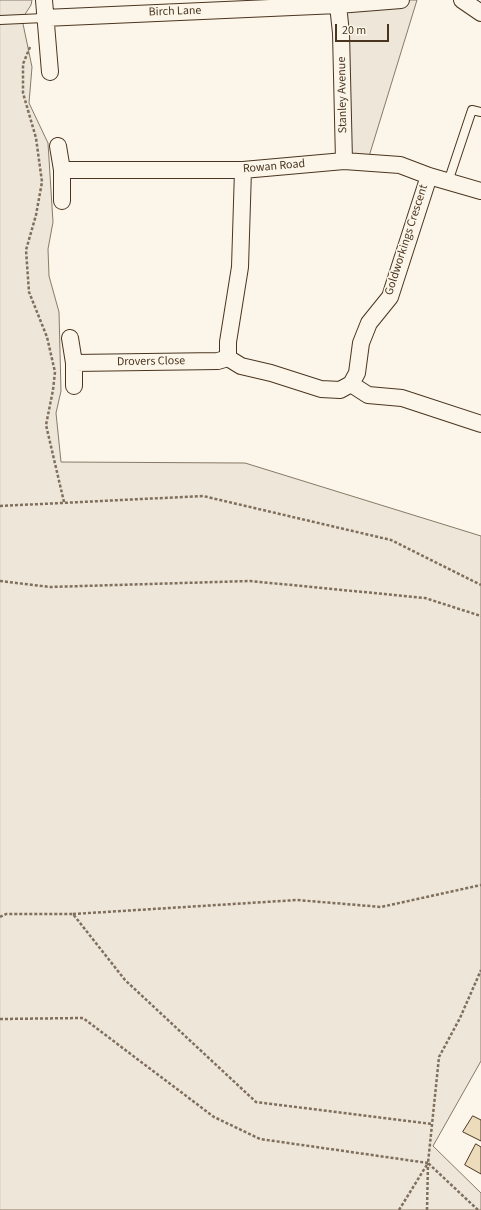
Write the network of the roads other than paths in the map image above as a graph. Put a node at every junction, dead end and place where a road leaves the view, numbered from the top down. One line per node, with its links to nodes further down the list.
1 (44, 0): 6 (street)
2 (401, 0): 4 (street, Birch Lane)
3 (462, 0): 5 (street)
4 (338, 5): 6 (street, Birch Lane); 11 (street, Stanley Avenue)
5 (481, 13)
6 (44, 18): 7 (lane); 8 (street)
7 (0, 20)
8 (50, 72)
9 (481, 112): 15 (lane)
10 (58, 146): 12 (street)
11 (344, 161): 13 (street, Rowan Road); 14 (street, Rowan Road)
12 (62, 170): 13 (street, Rowan Road); 17 (street)
13 (243, 170): 19 (street)
14 (429, 176): 15 (street, Rowan Road); 21 (street, Goldworkings Crescent)
15 (448, 182): 16 (street, Rowan Road)
16 (481, 191)
17 (62, 200)
18 (70, 338): 20 (street)
19 (228, 358): 20 (street, Drovers Close); 21 (street)
20 (74, 363): 22 (street)
21 (351, 384): 23 (street)
22 (74, 386)
23 (481, 424)

